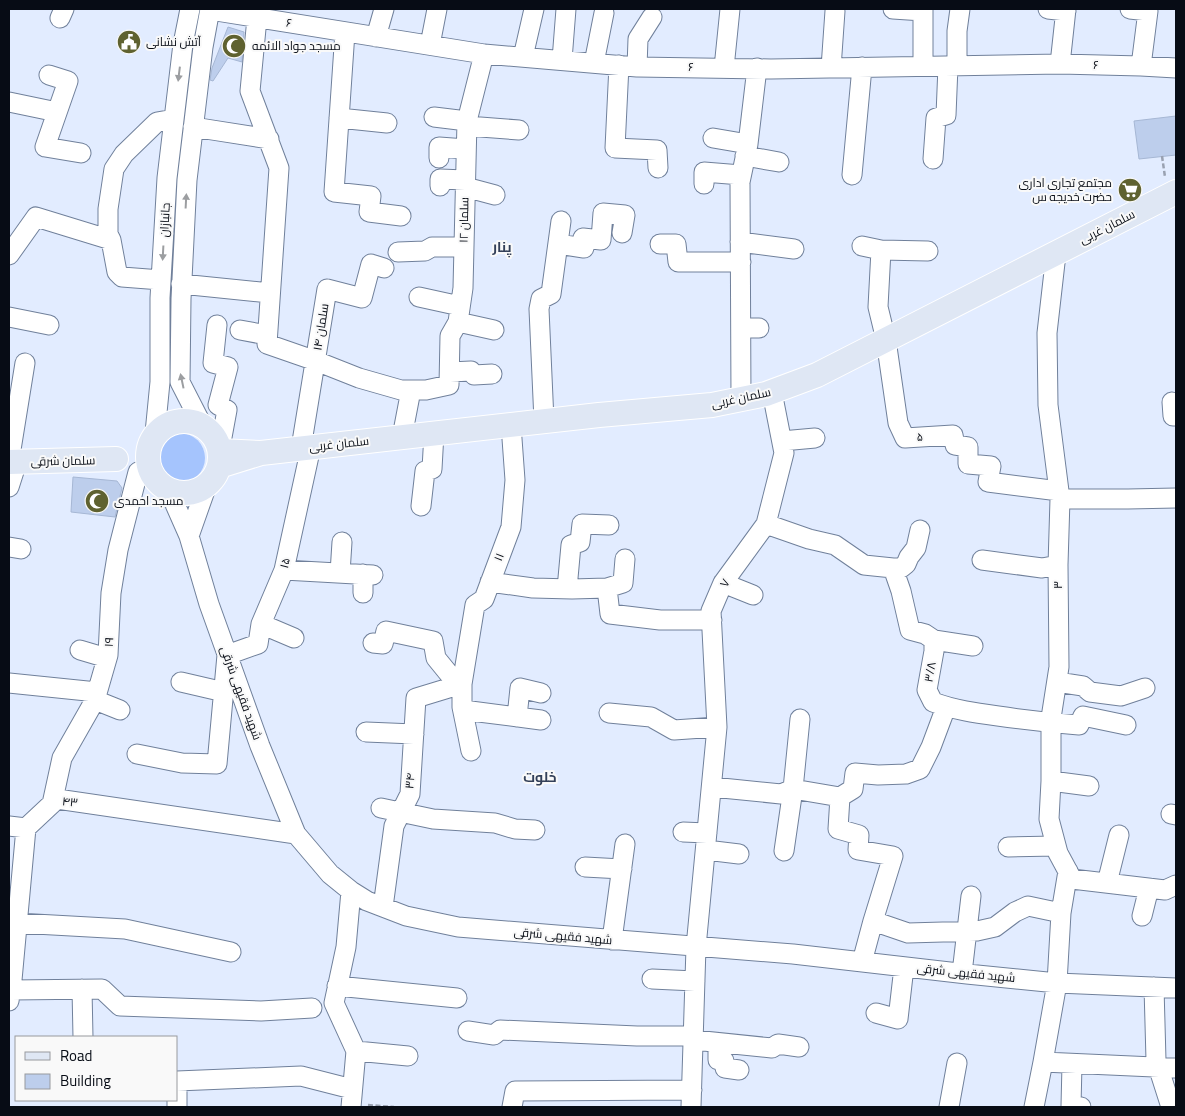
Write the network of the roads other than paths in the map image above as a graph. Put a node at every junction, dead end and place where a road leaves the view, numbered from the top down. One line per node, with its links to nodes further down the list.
1 (190, 9): 19 (street, جانبازان)
2 (384, 9): 18 (street)
3 (437, 9): 20 (street)
4 (534, 9): 23 (street)
5 (566, 9): 24 (street)
6 (730, 9): 33 (street)
7 (893, 9): 11 (street)
8 (960, 9): 30 (street)
9 (1130, 9): 31 (street)
10 (210, 10): 16 (street, ۶); 21 (street, جانبازان)
11 (923, 10): 29 (street)
12 (1060, 10): 26 (street)
13 (835, 11): 35 (street)
14 (604, 13): 25 (street)
15 (652, 17): 28 (street)
16 (257, 18): 17 (street, ۶); 48 (street)
17 (345, 32): 18 (street, ۶); 41 (street)
18 (376, 37): 20 (street, ۶)
19 (183, 44): 21 (street); 42 (street, جانبازان, one-way to 42)
20 (430, 45): 22 (street, ۶)
21 (203, 47): 45 (street, جانبازان)
22 (484, 54): 23 (street, ۶); 44 (street, سلمان ۱۲)
23 (524, 57): 24 (street, ۶)
24 (562, 60): 25 (street, ۶)
25 (594, 63): 27 (street, ۶)
26 (1060, 64): 30 (street, ۶); 31 (street, ۶)
27 (618, 65): 28 (street, ۶); 55 (street)
28 (638, 66): 33 (street, ۶)
29 (923, 66): 30 (street, ۶); 32 (street, ۶)
30 (953, 66): 53 (street)
31 (1141, 66): 36 (street, ۶)
32 (862, 67): 35 (street, ۶); 57 (street)
33 (724, 68): 34 (street, ۶)
34 (757, 68): 35 (street, ۶); 50 (street)
35 (831, 68)
36 (1176, 68)
37 (49, 75): 39 (street)
38 (9, 102): 39 (street)
39 (57, 112): 51 (street)
40 (434, 116): 44 (street)
41 (339, 118): 43 (street); 63 (street)
42 (174, 119): 66 (street); 80 (street, جانبازان, one-way to 80)
43 (387, 122)
44 (467, 124): 46 (street); 49 (street, سلمان ۱۲)
45 (194, 128): 48 (street); 81 (street, جانبازان, one-way to 45)
46 (519, 130)
47 (713, 138): 50 (street)
48 (269, 140): 82 (street)
49 (466, 149): 52 (street); 58 (street, سلمان ۱۲)
50 (746, 150): 54 (street); 56 (street)
51 (81, 153)
52 (439, 158)
53 (934, 159)
54 (779, 162)
55 (658, 168)
56 (741, 175): 59 (street); 67 (street)
57 (852, 175)
58 (465, 184): 60 (street); 61 (street); 71 (street, سلمان ۱۲)
59 (704, 184)
60 (440, 186)
61 (496, 196)
62 (1174, 197): 77 (main road, سلمان غربی)
63 (400, 216)
64 (561, 221): 68 (street)
65 (622, 233): 68 (street)
66 (111, 240): 76 (street); 80 (street)
67 (740, 242): 72 (street); 78 (street)
68 (558, 244): 99 (street)
69 (660, 244): 78 (street)
70 (862, 246): 73 (street)
71 (464, 247): 75 (street); 84 (street, سلمان ۱۲)
72 (794, 249)
73 (881, 250): 74 (street); 91 (street)
74 (928, 251)
75 (398, 252)
76 (9, 254)
77 (1056, 254): 91 (main road, سلمان غربی); 113 (street, ۳)
78 (740, 262): 98 (street)
79 (384, 268): 92 (street, سلمان ۱۴)
80 (161, 280): 103 (street, جانبازان)
81 (181, 284): 82 (street); 100 (street, جانبازان, one-way to 81)
82 (270, 293): 90 (street)
83 (419, 297): 84 (street)
84 (459, 314): 89 (street); 95 (street, سلمان ۱۲)
85 (9, 317): 86 (street)
86 (49, 325)
87 (217, 325): 110 (street)
88 (240, 330): 90 (street)
89 (494, 330)
90 (267, 335): 92 (street)
91 (886, 340): 97 (main road, سلمان غربی); 113 (street, ۵)
92 (316, 361): 96 (street); 107 (street, سلمان ۱۴)
93 (25, 363): 109 (street)
94 (492, 374): 95 (street)
95 (449, 379): 96 (street)
96 (411, 390): 104 (street)
97 (772, 392): 98 (main road, سلمان غربی); 106 (street, ۷)
98 (741, 399): 99 (main road, سلمان غربی)
99 (544, 421): 101 (main road, سلمان غربی)
100 (202, 425): 103 (main road); 110 (main road)
101 (511, 425): 102 (main road, سلمان غربی); 127 (street, ۱۱)
102 (434, 434): 104 (main road, سلمان غربی); 115 (street)
103 (154, 435): 108 (main road); 111 (main road)
104 (402, 437): 107 (main road, سلمان غربی)
105 (815, 438): 106 (street)
106 (782, 441): 116 (street, ۷)
107 (306, 448): 110 (main road, سلمان غربی); 125 (street, ۱۵)
108 (116, 459): 109 (main road, سلمان شرقی); 111 (main road)
109 (12, 462): 112 (street)
110 (217, 462): 111 (main road); 119 (street)
111 (152, 480): 119 (street, شهید فقیهی شرقی); 141 (street, ۱۹)
112 (9, 487)
113 (1060, 495): 114 (street); 123 (street, ۳)
114 (1176, 498)
115 (421, 506)
116 (766, 524): 124 (street); 128 (street, ۷)
117 (609, 525): 130 (street)
118 (920, 530): 124 (street)
119 (189, 536): 140 (street, شهید فقیهی شرقی)
120 (342, 542): 126 (street)
121 (625, 559): 129 (street)
122 (982, 560): 123 (street)
123 (1058, 565): 143 (street, ۳)
124 (893, 568): 136 (street)
125 (284, 570): 126 (street); 134 (street, ۱۵)
126 (340, 573): 131 (street)
127 (490, 582): 130 (street); 145 (street, ۱۱)
128 (724, 583): 132 (street); 133 (street, ۷)
129 (607, 588): 130 (street); 133 (street)
130 (567, 589)
131 (363, 593)
132 (749, 599)
133 (712, 620): 159 (street, ۷)
134 (261, 624): 135 (street); 140 (street, ۱۵)
135 (294, 638)
136 (934, 640): 138 (street); 150 (street, ۳/۸)
137 (373, 643): 145 (street)
138 (973, 646)
139 (80, 650): 141 (street)
140 (227, 655): 147 (street); 175 (street, شهید فقیهی شرقی)
141 (107, 658): 149 (street, ۱۹)
142 (181, 682): 147 (street)
143 (1057, 682): 146 (street); 157 (street, ۳)
144 (9, 684): 149 (street)
145 (462, 684): 152 (street, ۱۱); 161 (street, ۳۴)
146 (1145, 688)
147 (224, 692): 163 (street)
148 (541, 692): 154 (street)
149 (96, 696): 151 (street); 169 (street, ۱۹)
150 (946, 708): 157 (street); 168 (street)
151 (120, 710)
152 (463, 710): 154 (street); 162 (street, ۱۱)
153 (609, 713): 159 (street)
154 (517, 717): 156 (street)
155 (800, 719): 167 (street)
156 (540, 720)
157 (1051, 724): 158 (street); 164 (street, ۳)
158 (1126, 725)
159 (718, 727): 166 (street, ۷)
160 (366, 732): 161 (street)
161 (414, 734): 171 (street, ۳۴)
162 (471, 751)
163 (137, 754)
164 (1051, 781): 165 (street); 180 (street, ۳)
165 (1089, 786)
166 (712, 787): 167 (street); 177 (street, ۷)
167 (793, 789): 168 (street); 181 (street)
168 (840, 797): 195 (street)
169 (52, 804): 172 (street, ۴۳); 175 (street, ۴۳)
170 (381, 808): 171 (street)
171 (401, 812): 173 (street); 192 (street, ۳۴)
172 (18, 827): 190 (street, ۴۳)
173 (535, 830)
174 (683, 832): 177 (street)
175 (296, 834): 189 (street, شهید فقیهی شرقی)
176 (1119, 835): 186 (street)
177 (707, 842): 182 (street); 199 (street, ۷)
178 (625, 844): 184 (street)
179 (1008, 846): 180 (street)
180 (1056, 846): 185 (street, ۳)
181 (784, 851)
182 (739, 854)
183 (586, 867): 184 (street)
184 (622, 869): 198 (street)
185 (1068, 871): 186 (street); 193 (street)
186 (1107, 883): 188 (street)
187 (1176, 885): 188 (street)
188 (1149, 888): 194 (street)
189 (350, 891): 192 (street, شهید فقیهی شرقی); 207 (street)
190 (14, 895): 196 (street, ۴۳)
191 (971, 896): 197 (street)
192 (383, 907): 198 (street, شهید فقیهی شرقی)
193 (1062, 913): 197 (street); 206 (street)
194 (1142, 916)
195 (873, 921): 197 (street); 201 (street)
196 (17, 923): 200 (street); 209 (street, ۴۳)
197 (966, 931): 203 (street)
198 (612, 940): 199 (street, شهید فقیهی شرقی)
199 (696, 947): 201 (street, شهید فقیهی شرقی); 205 (street, ۷)
200 (231, 952)
201 (862, 962): 202 (street, شهید فقیهی شرقی)
202 (904, 967): 203 (street, شهید فقیهی شرقی); 214 (street)
203 (962, 973): 206 (street, شهید فقیهی شرقی)
204 (652, 979): 205 (street)
205 (696, 981): 217 (street, ۷)
206 (1057, 982): 208 (street, شهید فقیهی شرقی); 222 (street)
207 (337, 986): 212 (street); 220 (street)
208 (1154, 987): 210 (street, شهید فقیهی شرقی); 225 (street)
209 (10, 988): 211 (street)
210 (1176, 988)
211 (82, 989): 213 (street); 216 (street)
212 (457, 998)
213 (312, 1008)
214 (876, 1013)
215 (468, 1031): 217 (street)
216 (83, 1036)
217 (694, 1038): 218 (street); 228 (street, ۷)
218 (718, 1043): 219 (street); 226 (street)
219 (799, 1048)
220 (356, 1051): 221 (street); 229 (street)
221 (408, 1056)
222 (1043, 1062): 224 (street); 232 (street)
223 (957, 1063): 231 (street)
224 (1072, 1064): 225 (street); 233 (street)
225 (1167, 1068): 234 (street)
226 (739, 1070)
227 (178, 1080): 229 (street)
228 (692, 1098): 230 (street)
229 (352, 1100)
230 (512, 1107)
231 (949, 1107)
232 (1034, 1107)
233 (1081, 1107)
234 (1171, 1107)

